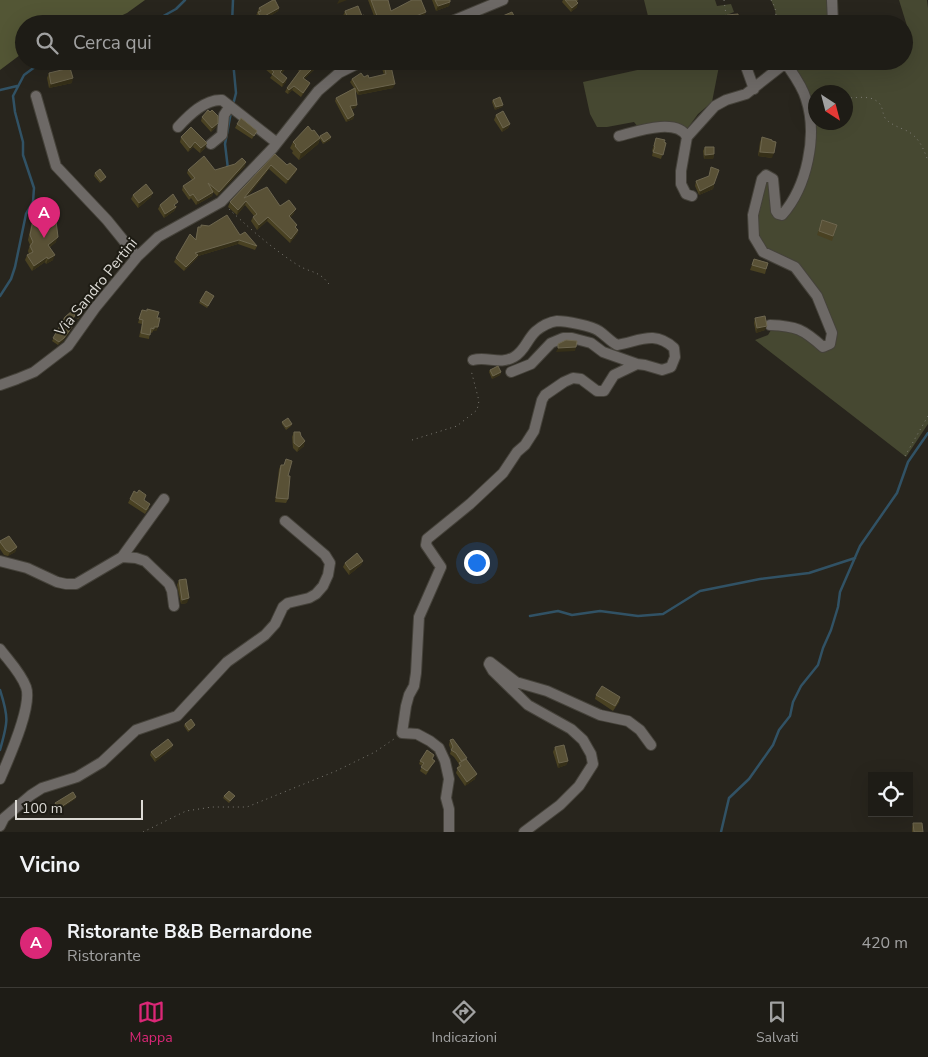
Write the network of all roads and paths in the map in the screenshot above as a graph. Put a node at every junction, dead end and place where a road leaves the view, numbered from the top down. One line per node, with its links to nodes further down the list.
1 (503, 0): 5 (street)
2 (724, 0): 6 (path)
3 (772, 0): 7 (path)
4 (832, 0): 8 (street)
5 (467, 15)
6 (726, 15)
7 (776, 15)
8 (833, 15)
9 (345, 70): 20 (street, Via Sandro Pertini)
10 (747, 70): 13 (street)
11 (777, 70): 13 (street)
12 (792, 70): 27 (street)
13 (754, 88): 19 (street)
14 (36, 96): 25 (street)
15 (853, 98): 22 (path)
16 (232, 108): 17 (street); 20 (street); 21 (street)
17 (178, 127)
18 (619, 136): 19 (street)
19 (687, 137): 23 (street)
20 (277, 143): 24 (street, Via Sandro Pertini)
21 (212, 144)
22 (928, 161)
23 (692, 196)
24 (221, 202): 25 (street, Via Sandro Pertini); 26 (path)
25 (137, 257): 31 (street, Via Sandro Pertini)
26 (331, 287)
27 (770, 325)
28 (473, 360): 29 (street); 33 (path)
29 (637, 364): 30 (street); 41 (street)
30 (511, 372)
31 (0, 385)
32 (928, 416): 34 (path)
33 (412, 440)
34 (905, 456)
35 (164, 499): 37 (street)
36 (285, 521): 45 (street)
37 (122, 557): 38 (street); 39 (street)
38 (0, 561)
39 (174, 606)
40 (0, 649): 43 (street)
41 (402, 733): 44 (street); 46 (path)
42 (651, 745): 49 (street)
43 (0, 779)
44 (446, 798): 47 (street); 48 (street)
45 (0, 826)
46 (143, 832)
47 (449, 832)
48 (458, 832)
49 (524, 832)

